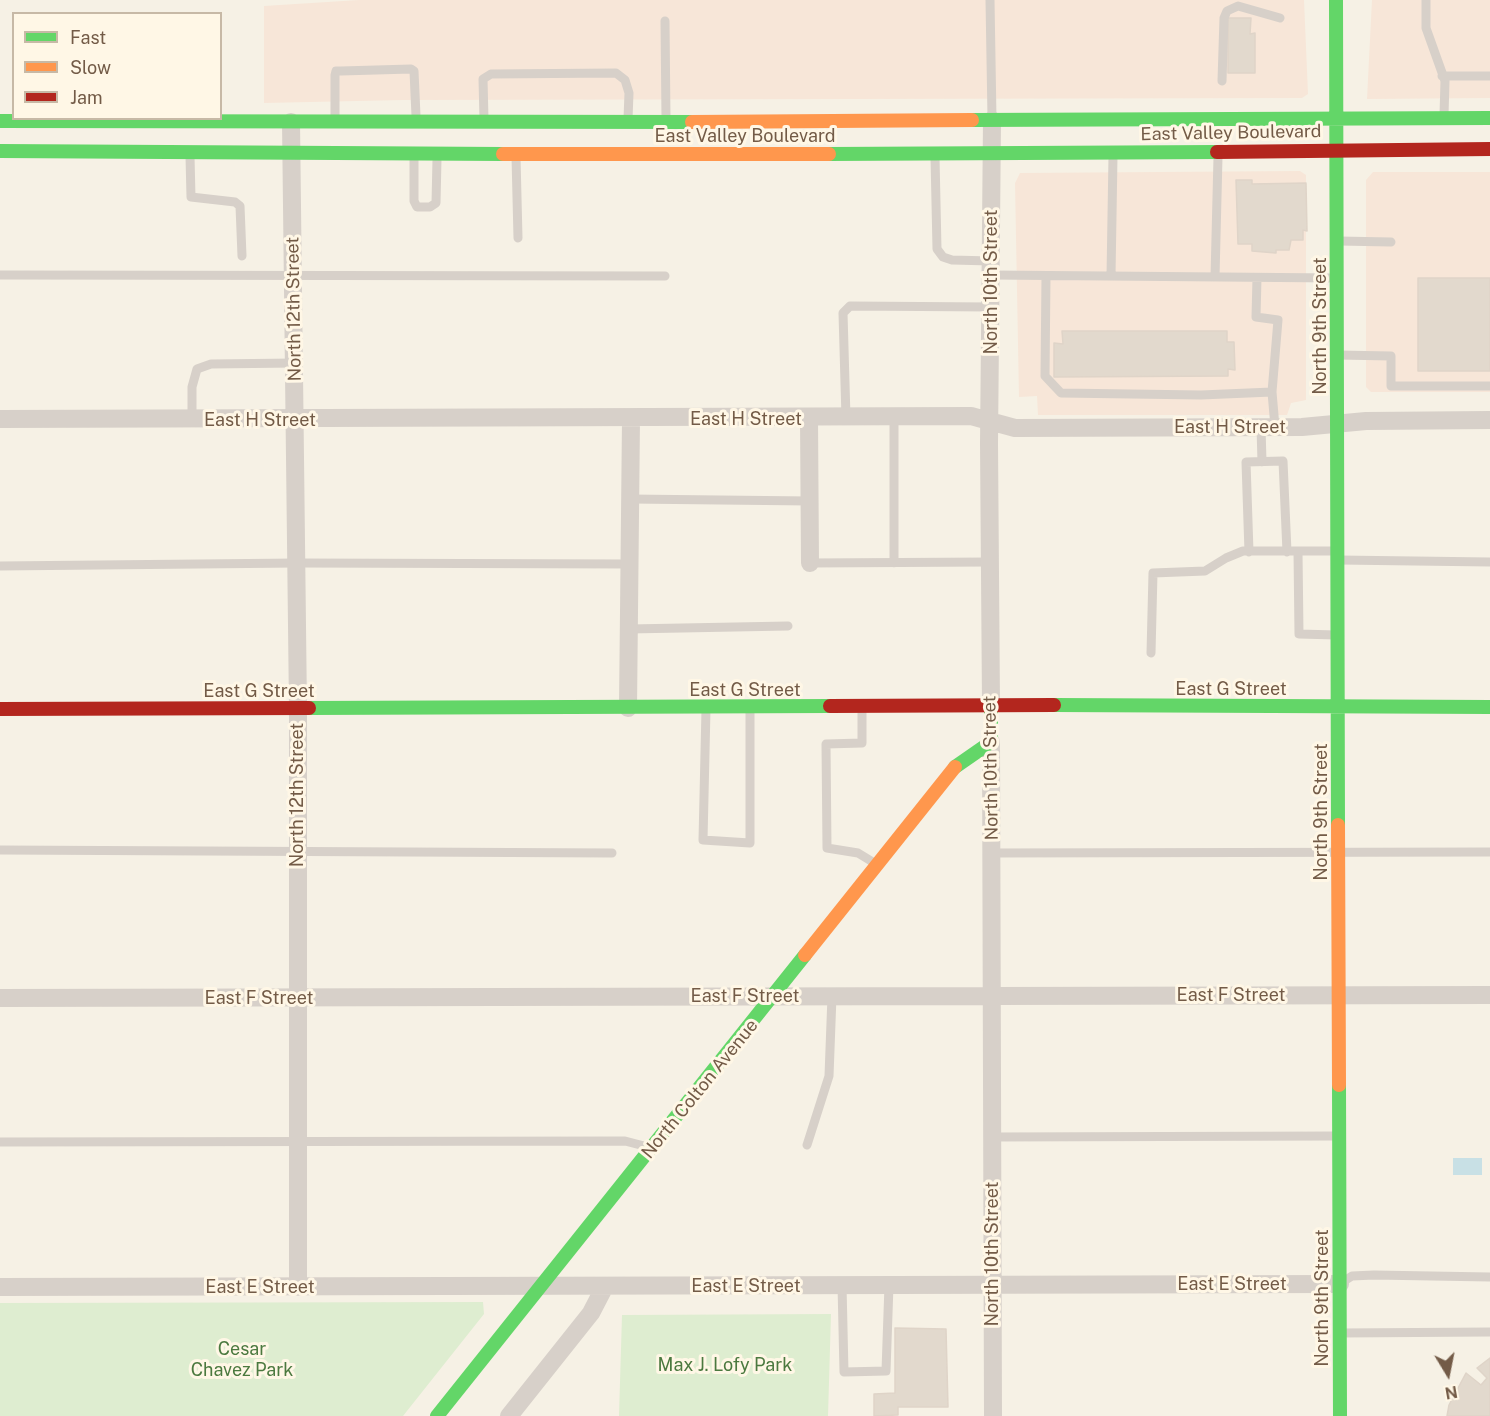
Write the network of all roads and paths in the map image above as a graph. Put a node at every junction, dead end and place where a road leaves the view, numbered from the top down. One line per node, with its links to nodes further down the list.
1 (990, 0): 12 (lane)
2 (1336, 0): 9 (street, North 9th Street)
3 (1426, 0): 6 (lane)
4 (1280, 18): 8 (lane)
5 (666, 21): 18 (lane)
6 (1442, 76): 7 (lane); 10 (lane)
7 (1490, 76)
8 (1222, 81)
9 (1338, 117): 10 (street, East Valley Boulevard); 12 (street, East Valley Boulevard); 20 (street, North 9th Street)
10 (1444, 117): 11 (street, East Valley Boulevard)
11 (1490, 118)
12 (992, 120): 18 (street, East Valley Boulevard); 31 (street, North 10th Street)
13 (0, 121): 15 (street, East Valley Boulevard)
14 (484, 121): 17 (street, East Valley Boulevard); 19 (street, East Valley Boulevard); 19 (lane)
15 (291, 122): 16 (street, East Valley Boulevard); 24 (street, North 12th Street)
16 (335, 122): 17 (street, East Valley Boulevard); 17 (lane)
17 (416, 122)
18 (666, 122): 19 (street, East Valley Boulevard)
19 (627, 127)
20 (1338, 149): 21 (street, East Valley Boulevard); 25 (street, East Valley Boulevard); 33 (street, North 9th Street)
21 (1490, 149)
22 (0, 151): 23 (street, East Valley Boulevard)
23 (190, 151): 24 (street, East Valley Boulevard); 35 (lane)
24 (291, 151): 28 (street, East Valley Boulevard); 37 (street, North 12th Street)
25 (1218, 151): 27 (street, East Valley Boulevard); 42 (lane)
26 (935, 153): 30 (street, East Valley Boulevard); 31 (street, East Valley Boulevard); 36 (lane)
27 (1113, 153): 31 (street, East Valley Boulevard); 41 (lane)
28 (414, 154): 29 (street, East Valley Boulevard); 29 (lane)
29 (438, 154): 30 (street, East Valley Boulevard)
30 (516, 154): 32 (lane)
31 (992, 154): 36 (street, North 10th Street)
32 (518, 238)
33 (1338, 241): 34 (lane); 44 (street, North 9th Street)
34 (1391, 242)
35 (242, 256)
36 (991, 268): 40 (lane); 45 (street, North 10th Street)
37 (293, 274): 38 (lane); 39 (lane); 47 (street, North 12th Street)
38 (0, 275)
39 (665, 276)
40 (1046, 276): 41 (lane); 49 (lane)
41 (1111, 276): 42 (lane)
42 (1215, 277): 43 (lane)
43 (1257, 278): 44 (lane); 49 (lane)
44 (1338, 278): 46 (street, North 9th Street)
45 (991, 307): 51 (lane); 58 (street, North 10th Street)
46 (1338, 355): 48 (lane); 59 (street, North 9th Street)
47 (295, 363): 55 (lane); 56 (street, North 12th Street)
48 (1490, 386)
49 (1272, 392): 60 (lane)
50 (809, 418): 51 (street, East H Street); 54 (street, East H Street); 63 (street)
51 (846, 418): 52 (street, East H Street)
52 (894, 418): 58 (street, East H Street); 72 (lane)
53 (0, 419): 55 (street, East H Street)
54 (630, 419): 56 (street, East H Street); 62 (street)
55 (192, 420): 56 (street, East H Street)
56 (296, 420): 70 (street, North 12th Street)
57 (1490, 420): 59 (street, East H Street)
58 (991, 421): 60 (street, East H Street); 68 (street, North 10th Street)
59 (1338, 423): 60 (street, East H Street); 67 (street, North 9th Street)
60 (1268, 427): 61 (lane)
61 (1262, 462): 64 (lane); 65 (lane)
62 (630, 499): 63 (lane); 73 (street)
63 (810, 501): 71 (street)
64 (1248, 552): 65 (lane); 78 (lane)
65 (1287, 552): 66 (lane)
66 (1298, 552): 67 (lane); 77 (lane)
67 (1339, 556): 69 (lane); 77 (street, North 9th Street)
68 (989, 562): 72 (lane); 79 (street, North 10th Street)
69 (1490, 562)
70 (297, 563): 73 (lane); 74 (lane); 87 (street, North 12th Street)
71 (810, 563): 72 (lane)
72 (894, 563)
73 (630, 564): 76 (street)
74 (0, 566)
75 (789, 626): 76 (lane)
76 (629, 629): 82 (street)
77 (1339, 635): 85 (street, North 9th Street)
78 (1151, 654)
79 (991, 705): 80 (street, East G Street); 85 (street, East G Street); 88 (street, North 10th Street)
80 (862, 707): 84 (street, East G Street); 95 (lane)
81 (1490, 707): 85 (street, East G Street)
82 (627, 708): 83 (street, East G Street); 87 (street, East G Street)
83 (706, 708): 84 (street, East G Street); 84 (lane)
84 (750, 708)
85 (1339, 708): 93 (street, North 9th Street)
86 (0, 709): 87 (street, East G Street)
87 (298, 709): 90 (street, North 12th Street)
88 (991, 742): 94 (street, North 10th Street); 95 (street, North Colton Avenue)
89 (0, 850): 90 (lane)
90 (297, 852): 92 (lane); 102 (street, North 12th Street)
91 (1490, 852): 93 (lane)
92 (612, 853)
93 (1339, 853): 94 (lane); 96 (street, North 9th Street)
94 (992, 854): 100 (street, North 10th Street)
95 (878, 866): 98 (street, North Colton Avenue)
96 (1339, 994): 97 (street, East F Street); 100 (street, East F Street); 103 (street, North 9th Street)
97 (1490, 995)
98 (773, 996): 99 (street, East F Street); 102 (street, East F Street); 108 (street, North Colton Avenue)
99 (832, 996): 100 (street, East F Street); 107 (lane)
100 (992, 997): 104 (street, North 10th Street)
101 (0, 998): 102 (street, East F Street)
102 (297, 998): 105 (street, North 12th Street)
103 (1340, 1136): 104 (lane); 110 (street, North 9th Street)
104 (993, 1137): 113 (street, North 10th Street)
105 (297, 1141): 106 (lane); 108 (lane); 117 (street, North 12th Street)
106 (0, 1142)
107 (807, 1145)
108 (653, 1148): 114 (street, North Colton Avenue)
109 (1490, 1277): 110 (lane, East E Street)
110 (1340, 1284): 113 (street, East E Street); 119 (street, North 9th Street)
111 (842, 1285): 112 (street, East E Street); 112 (lane); 115 (street, East E Street)
112 (889, 1285): 113 (street, East E Street)
113 (992, 1285): 122 (street, North 10th Street)
114 (540, 1286): 115 (street, East E Street); 117 (street, East E Street); 120 (street, North Colton Avenue)
115 (605, 1286): 121 (street)
116 (0, 1287): 117 (street, East E Street)
117 (298, 1287)
118 (1490, 1332): 119 (lane)
119 (1341, 1333): 123 (street, North 9th Street)
120 (436, 1416)
121 (509, 1416)
122 (993, 1416)
123 (1340, 1416)

